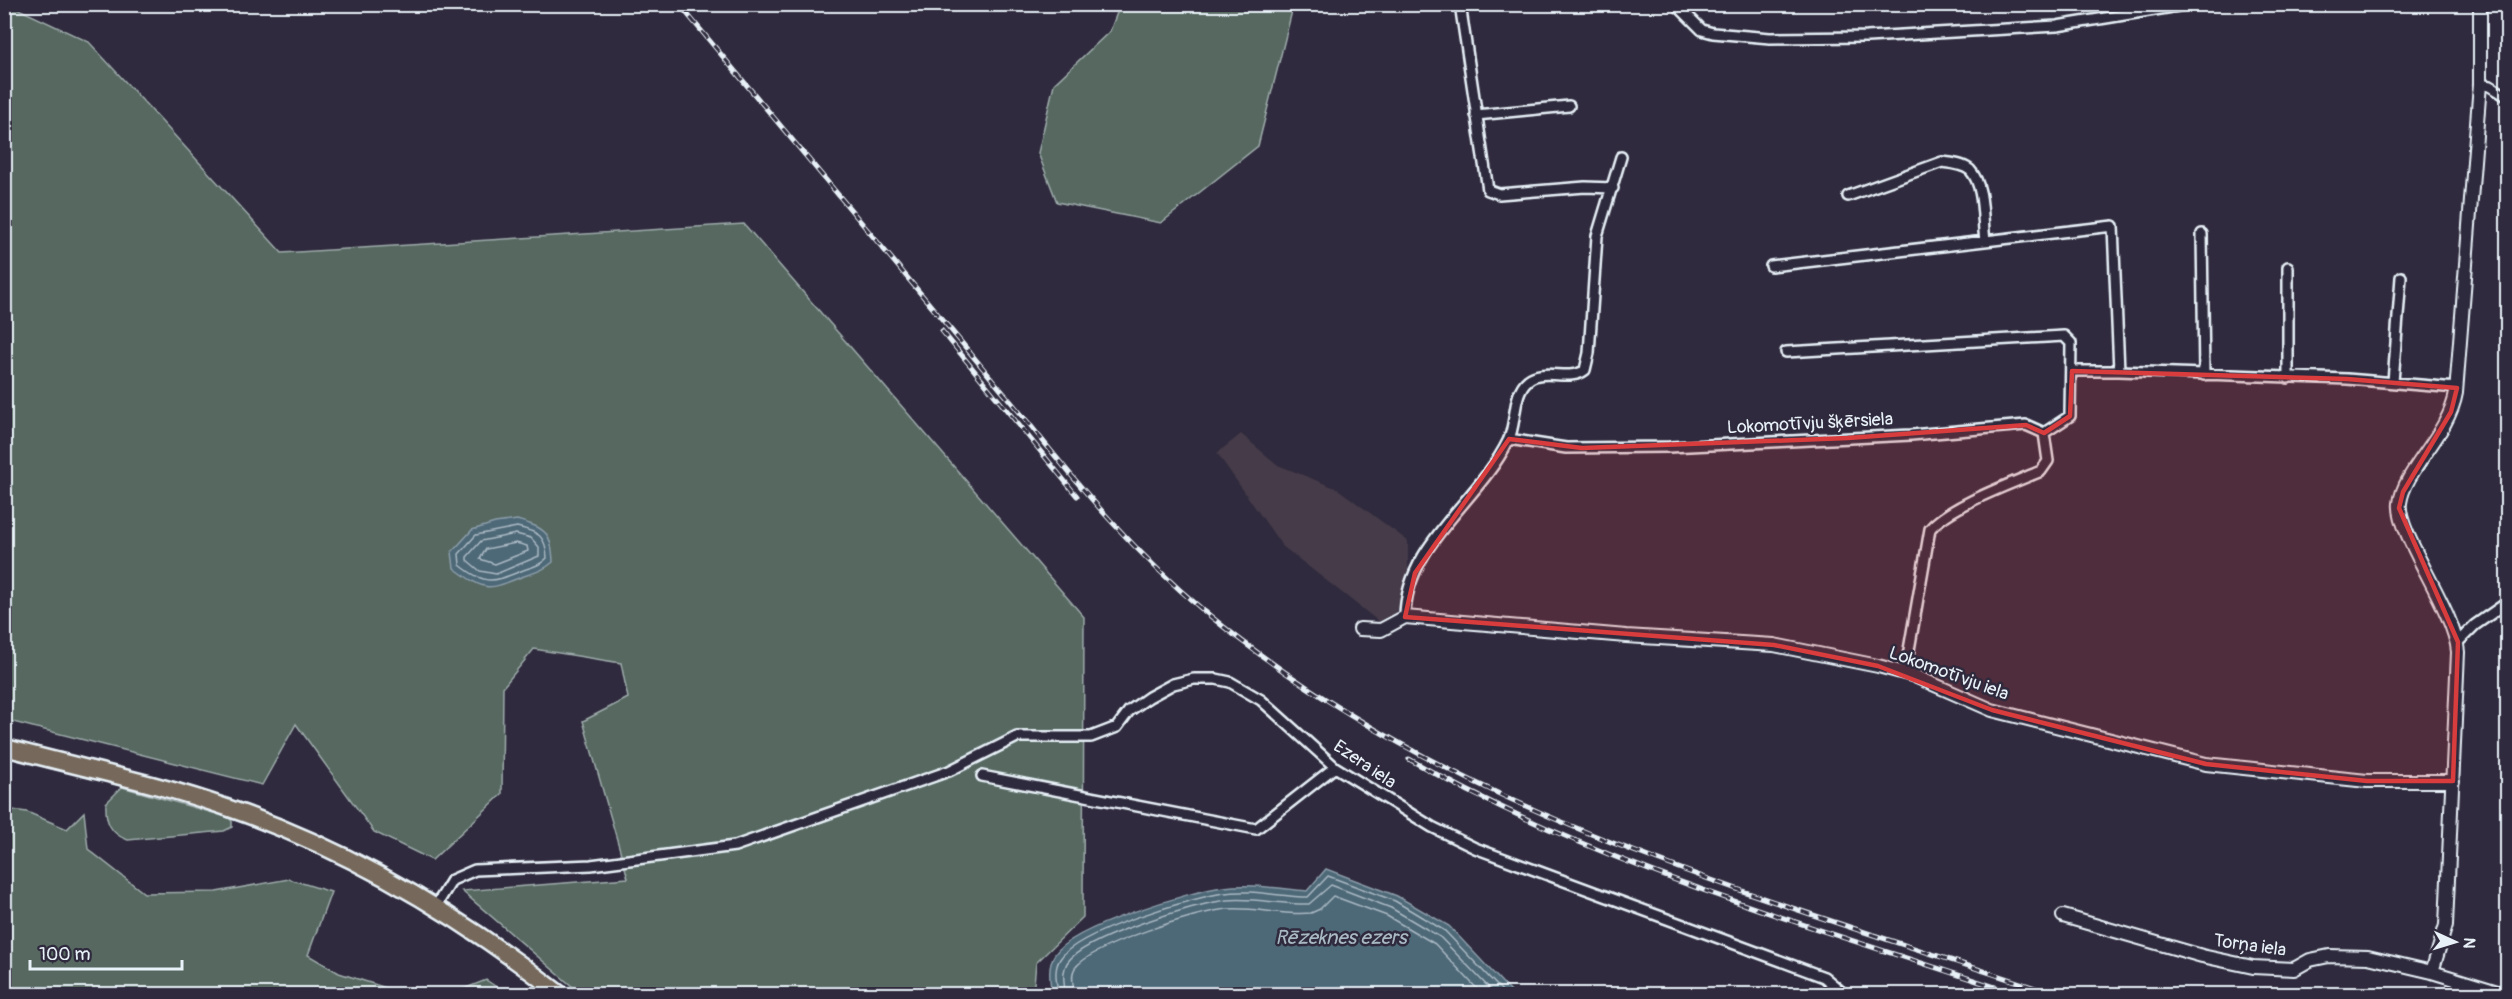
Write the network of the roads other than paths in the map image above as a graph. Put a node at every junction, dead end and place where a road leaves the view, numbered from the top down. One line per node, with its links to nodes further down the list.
1 (1460, 4): 8 (street)
2 (1676, 4): 3 (street)
3 (2191, 4)
4 (2480, 4): 5 (street)
5 (2480, 84): 6 (street); 23 (street)
6 (2508, 97)
7 (1569, 106): 8 (street)
8 (1476, 115): 10 (street)
9 (1621, 157): 10 (street)
10 (1613, 188): 25 (street)
11 (1848, 196): 13 (street)
12 (2202, 234): 20 (street)
13 (1985, 241): 14 (street); 18 (street)
14 (1771, 266)
15 (2288, 267): 21 (street)
16 (2401, 277): 22 (street)
17 (1786, 352): 19 (street)
18 (2119, 371): 19 (street); 20 (street)
19 (2072, 372): 24 (street)
20 (2204, 375): 21 (street)
21 (2288, 378): 22 (street)
22 (2393, 382): 23 (street)
23 (2457, 388): 29 (street)
24 (2044, 433): 25 (street, Lokomotīvju šķērsiela); 30 (street)
25 (1509, 439): 27 (street)
26 (2508, 602): 29 (street)
27 (1405, 617): 28 (street); 30 (street, Lokomotīvju iela)
28 (1360, 629)
29 (2457, 642): 34 (street)
30 (1905, 673): 34 (street, Lokomotīvju iela)
31 (4, 747): 35 (main road)
32 (1335, 767): 33 (street); 35 (street, Ezera iela); 39 (street, Ezera iela)
33 (982, 776)
34 (2453, 781): 37 (street)
35 (436, 906): 38 (main road)
36 (2063, 916): 37 (street, Torņa iela)
37 (2432, 972): 40 (street, Torņa iela)
38 (560, 994)
39 (1844, 994)
40 (2504, 994)

